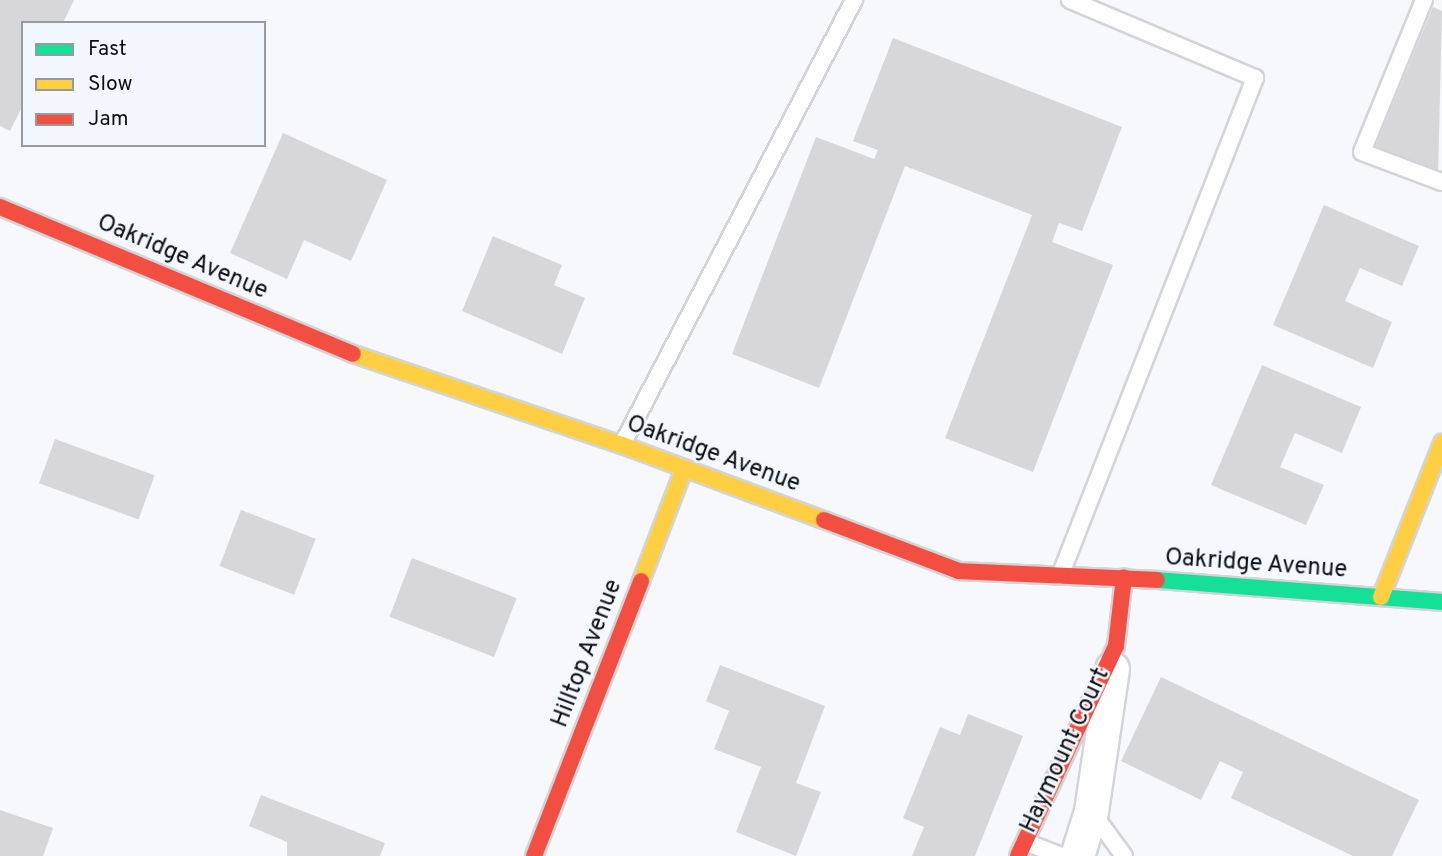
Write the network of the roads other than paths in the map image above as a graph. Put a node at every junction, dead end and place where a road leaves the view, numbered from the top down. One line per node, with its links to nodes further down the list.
1 (854, 0): 7 (lane)
2 (1069, 0): 9 (lane)
3 (1424, 0): 4 (lane)
4 (1442, 182)
5 (0, 206): 7 (street, Oakridge Avenue)
6 (1442, 443): 11 (street)
7 (622, 445): 8 (street, Oakridge Avenue)
8 (684, 469): 9 (street, Oakridge Avenue); 16 (street, Hilltop Avenue)
9 (1060, 577): 10 (street, Oakridge Avenue)
10 (1124, 577): 11 (street, Oakridge Avenue); 13 (street, Haymount Court)
11 (1381, 597): 12 (street, Oakridge Avenue)
12 (1442, 602)
13 (1116, 646): 14 (street, Haymount Court); 15 (street, Haymount Court)
14 (1091, 811): 18 (street, Haymount Court); 19 (lane)
15 (1021, 848): 17 (lane)
16 (534, 856)
17 (1061, 856)
18 (1077, 856)
19 (1124, 856)

